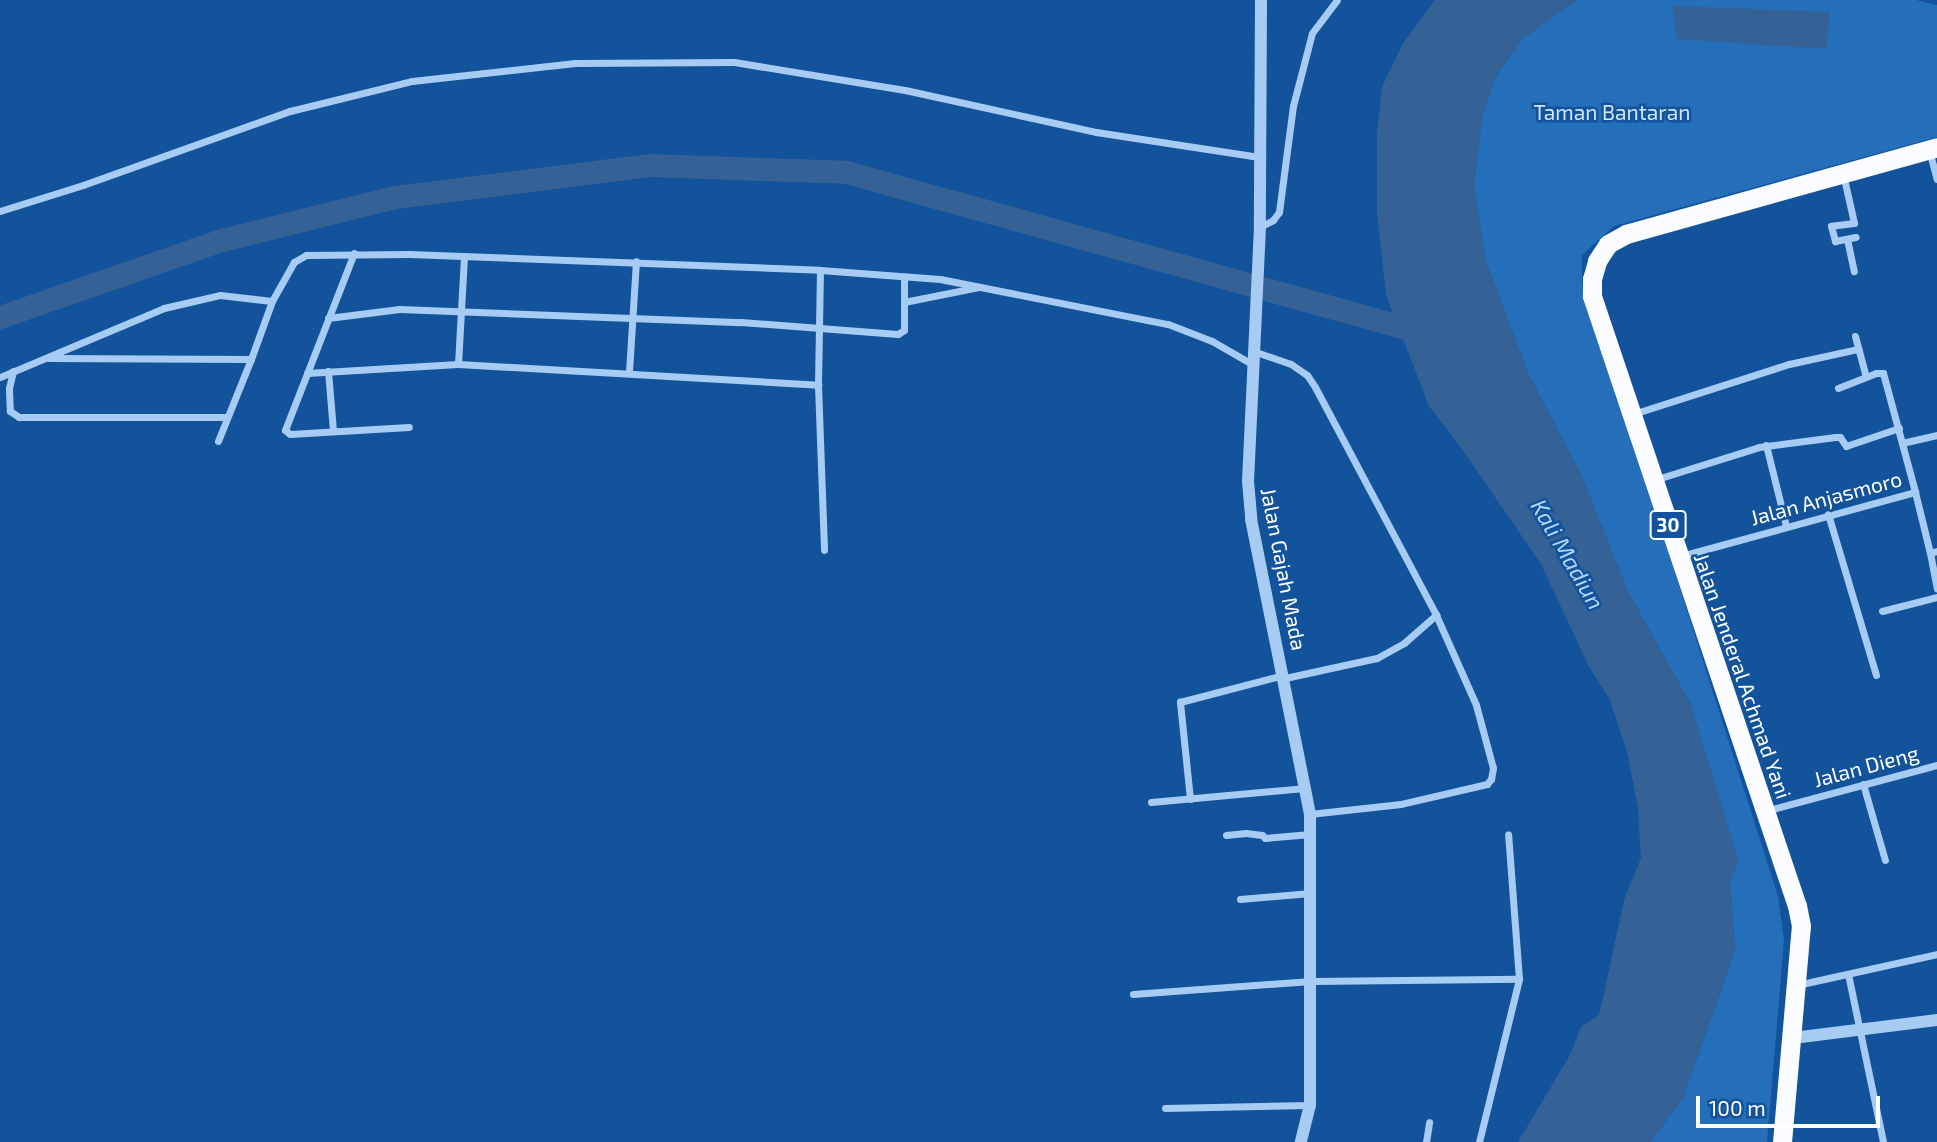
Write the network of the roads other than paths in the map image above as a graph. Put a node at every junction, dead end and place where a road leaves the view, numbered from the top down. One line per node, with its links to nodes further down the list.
1 (1261, 0): 4 (street, Jalan Gajah Mada)
2 (1337, 0): 8 (street)
3 (1933, 148): 5 (highway, Jalan Jenderal Achmad Yani / 30); 6 (street)
4 (1259, 157): 7 (street); 8 (street, Jalan Gajah Mada)
5 (1843, 173): 13 (street); 36 (highway, Jalan Jenderal Achmad Yani / 30)
6 (1937, 178)
7 (0, 211)
8 (1260, 228): 25 (street, Jalan Gajah Mada)
9 (354, 253): 10 (street); 16 (street); 20 (street)
10 (464, 256): 11 (street); 18 (street)
11 (636, 261): 12 (street); 19 (street)
12 (820, 270): 14 (street); 21 (street)
13 (1854, 271)
14 (904, 278): 15 (street); 17 (street)
15 (983, 286): 17 (street); 25 (street)
16 (272, 301): 24 (street); 26 (street)
17 (904, 303): 21 (street)
18 (461, 311): 19 (street); 20 (street); 27 (street)
19 (632, 317): 21 (street); 30 (street)
20 (328, 318): 31 (street)
21 (819, 330): 34 (street)
22 (1855, 336): 23 (street)
23 (1858, 349): 33 (street); 36 (street)
24 (49, 358): 26 (street); 29 (street)
25 (1252, 358): 55 (street); 57 (street, Jalan Gajah Mada)
26 (251, 359): 37 (street)
27 (457, 365): 28 (street); 30 (street)
28 (328, 371): 31 (street); 40 (street)
29 (13, 372): 32 (street); 37 (street)
30 (629, 372): 34 (street)
31 (307, 373): 40 (street)
32 (0, 377)
33 (1866, 377): 35 (street); 39 (street)
34 (818, 385): 49 (street)
35 (1838, 388)
36 (1632, 415): 45 (highway, Jalan Jenderal Achmad Yani / 30)
37 (226, 417): 42 (street)
38 (409, 427): 40 (street)
39 (1899, 428): 43 (street); 44 (street)
40 (333, 431)
41 (1937, 435): 43 (street)
42 (218, 442)
43 (1902, 443): 46 (street)
44 (1766, 445): 45 (street); 48 (street)
45 (1653, 480): 51 (highway, Jalan Jenderal Achmad Yani / 30)
46 (1915, 492): 47 (street, Jalan Anjasmoro); 50 (street, Jalan Anjasmoro)
47 (1828, 514): 48 (street, Jalan Anjasmoro); 56 (street)
48 (1786, 526): 51 (street, Jalan Anjasmoro)
49 (824, 550)
50 (1933, 552): 52 (street, Jalan Anjasmoro)
51 (1678, 556): 63 (highway, Jalan Jenderal Achmad Yani / 30)
52 (1937, 588)
53 (1937, 597): 54 (street)
54 (1882, 611)
55 (1436, 615): 57 (street); 64 (street)
56 (1877, 675)
57 (1285, 676): 60 (street, Jalan Gajah Mada); 61 (street)
58 (1937, 765): 59 (street, Jalan Dieng)
59 (1863, 784): 63 (street, Jalan Dieng); 68 (street)
60 (1307, 788): 61 (street); 64 (street, Jalan Gajah Mada)
61 (1190, 799): 62 (street)
62 (1150, 802)
63 (1764, 812): 75 (highway, Jalan Jenderal Achmad Yani / 30)
64 (1310, 814): 65 (street, Jalan Gajah Mada)
65 (1311, 834): 67 (street); 69 (street, Jalan Gajah Mada)
66 (1508, 834): 73 (street)
67 (1226, 835)
68 (1885, 860)
69 (1311, 893): 70 (street); 74 (street, Jalan Gajah Mada)
70 (1240, 899)
71 (1937, 954): 72 (street)
72 (1848, 974): 75 (street); 78 (street)
73 (1519, 979): 74 (street); 85 (street)
74 (1312, 981): 76 (street); 80 (street, Jalan Gajah Mada)
75 (1796, 985): 79 (highway, Jalan Jenderal Achmad Yani / 30)
76 (1133, 994)
77 (1937, 1020): 78 (street)
78 (1860, 1031): 79 (street); 87 (street)
79 (1793, 1038): 86 (highway, Jalan Jenderal Achmad Yani / 30)
80 (1310, 1105): 81 (street); 83 (street, Jalan Gajah Mada)
81 (1165, 1108)
82 (1429, 1122): 84 (street)
83 (1301, 1142)
84 (1426, 1142)
85 (1479, 1142)
86 (1782, 1142)
87 (1883, 1142)

